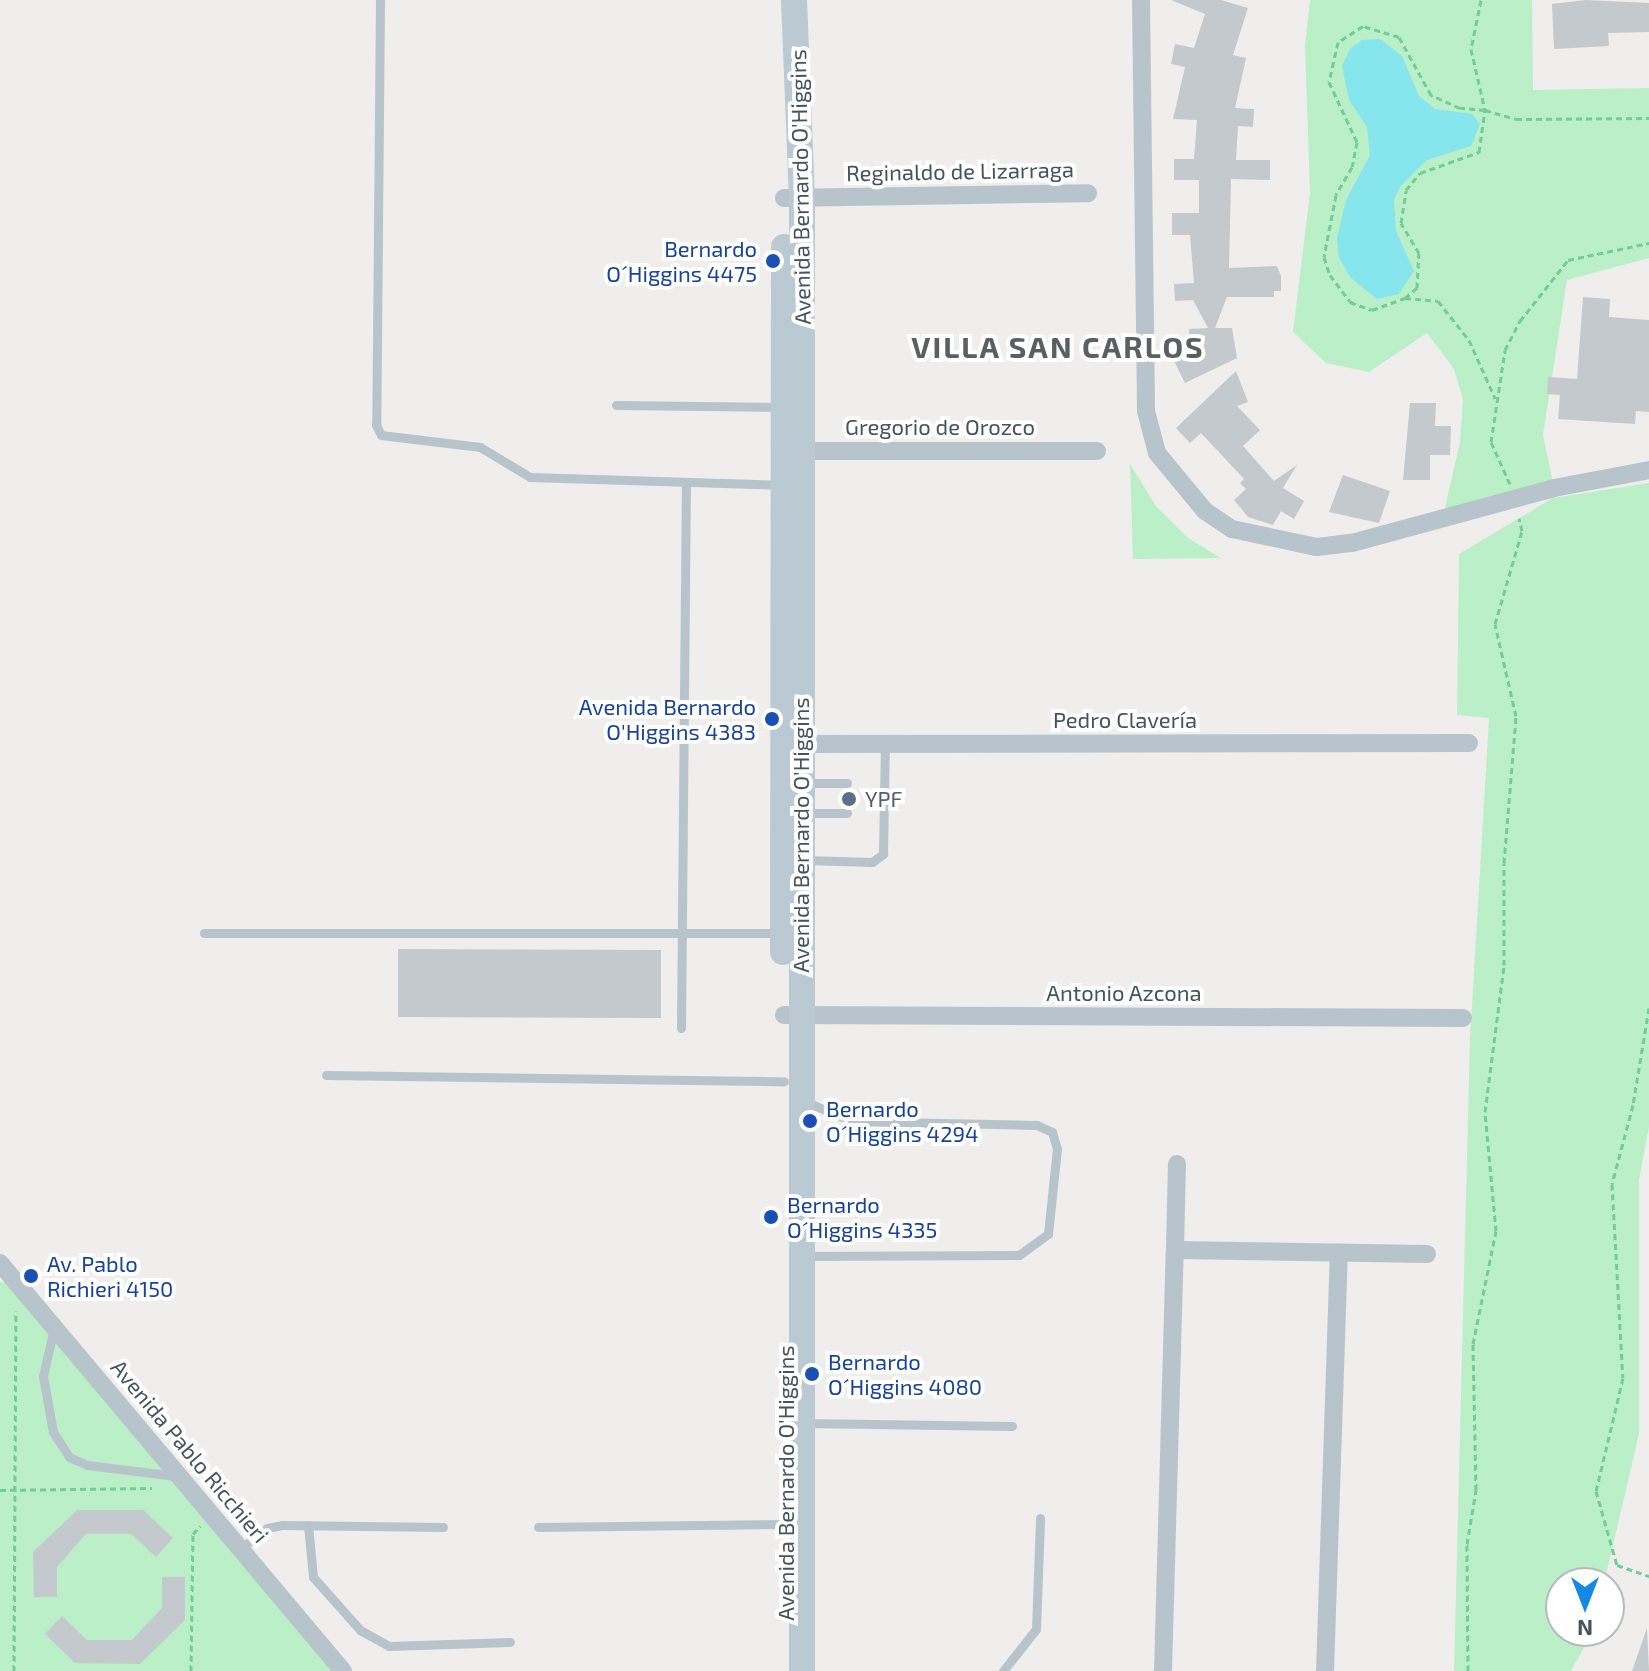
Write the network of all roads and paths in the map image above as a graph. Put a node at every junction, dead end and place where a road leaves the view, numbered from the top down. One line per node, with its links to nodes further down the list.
1 (380, 0): 18 (lane)
2 (778, 0): 9 (main road, Avenida Bernardo O'Higgins)
3 (794, 0): 9 (main road, Avenida Bernardo O'Higgins)
4 (1141, 0): 20 (street)
5 (1481, 0): 6 (path)
6 (1485, 110): 7 (path); 11 (path); 11 (path)
7 (1649, 118)
8 (1088, 193): 9 (street, Reginaldo de Lizarraga)
9 (793, 198): 14 (main road, Avenida Bernardo O'Higgins); 15 (main road, Avenida Bernardo O'Higgins)
10 (1649, 243): 12 (path)
11 (1405, 298): 12 (path)
12 (1496, 402): 20 (path)
13 (616, 405): 14 (lane)
14 (783, 407): 15 (main road, Avenida Bernardo O'Higgins)
15 (793, 451): 16 (street, Gregorio de Orozco); 19 (main road, Avenida Bernardo O'Higgins); 22 (main road, Avenida Bernardo O'Higgins)
16 (1097, 451)
17 (1649, 470): 20 (street)
18 (686, 482): 19 (lane); 32 (lane)
19 (783, 485): 22 (main road, Avenida Bernardo O'Higgins)
20 (1516, 497): 71 (path)
21 (1469, 743): 23 (street, Pedro Clavería)
22 (792, 744): 23 (street, Pedro Clavería); 24 (main road, Avenida Bernardo O'Higgins); 33 (main road, Avenida Bernardo O'Higgins)
23 (885, 744): 27 (lane)
24 (801, 783): 25 (lane); 28 (main road, Avenida Bernardo O'Higgins)
25 (847, 783)
26 (874, 783): 27 (lane)
27 (885, 783): 30 (lane)
28 (801, 813): 29 (lane); 30 (main road, Avenida Bernardo O'Higgins)
29 (847, 813)
30 (801, 860): 33 (main road, Avenida Bernardo O'Higgins)
31 (204, 933): 32 (lane)
32 (684, 933): 33 (lane); 37 (lane)
33 (792, 933): 35 (main road, Avenida Bernardo O'Higgins)
34 (1649, 1008): 61 (path)
35 (793, 1016): 36 (street, Antonio Azcona); 39 (main road, Avenida Bernardo O'Higgins)
36 (1463, 1018)
37 (681, 1028)
38 (326, 1075): 39 (lane)
39 (796, 1088): 44 (main road, Avenida Bernardo O'Higgins); 44 (lane); 47 (main road, Avenida Bernardo O'Higgins)
40 (1177, 1164): 41 (street)
41 (1175, 1250): 42 (street); 69 (street)
42 (1339, 1253): 43 (street); 70 (street)
43 (1427, 1254)
44 (802, 1256): 47 (main road, Avenida Bernardo O'Higgins)
45 (0, 1263): 46 (street, Avenida Pablo Ricchieri)
46 (8, 1282): 48 (street, Avenida Pablo Ricchieri); 53 (path)
47 (794, 1286): 49 (main road, Avenida Bernardo O'Higgins); 57 (main road, Avenida Bernardo O'Higgins)
48 (54, 1327): 51 (street, Avenida Pablo Ricchieri); 51 (lane)
49 (802, 1423): 50 (lane); 57 (main road, Avenida Bernardo O'Higgins)
50 (1012, 1426)
51 (184, 1482): 53 (path); 54 (street, Avenida Pablo Ricchieri)
52 (0, 1490): 53 (path)
53 (16, 1491): 63 (path)
54 (211, 1514): 60 (street, Avenida Pablo Ricchieri); 64 (path)
55 (1040, 1518): 68 (lane)
56 (308, 1525): 58 (lane); 60 (lane); 62 (lane)
57 (794, 1525): 59 (lane); 66 (main road, Avenida Bernardo O'Higgins); 67 (main road, Avenida Bernardo O'Higgins)
58 (443, 1527)
59 (538, 1527)
60 (240, 1549): 65 (street, Avenida Pablo Ricchieri)
61 (1649, 1576)
62 (510, 1642)
63 (14, 1671)
64 (191, 1671)
65 (343, 1671)
66 (786, 1671)
67 (802, 1671)
68 (1003, 1671)
69 (1163, 1671)
70 (1325, 1671)
71 (1468, 1671)

